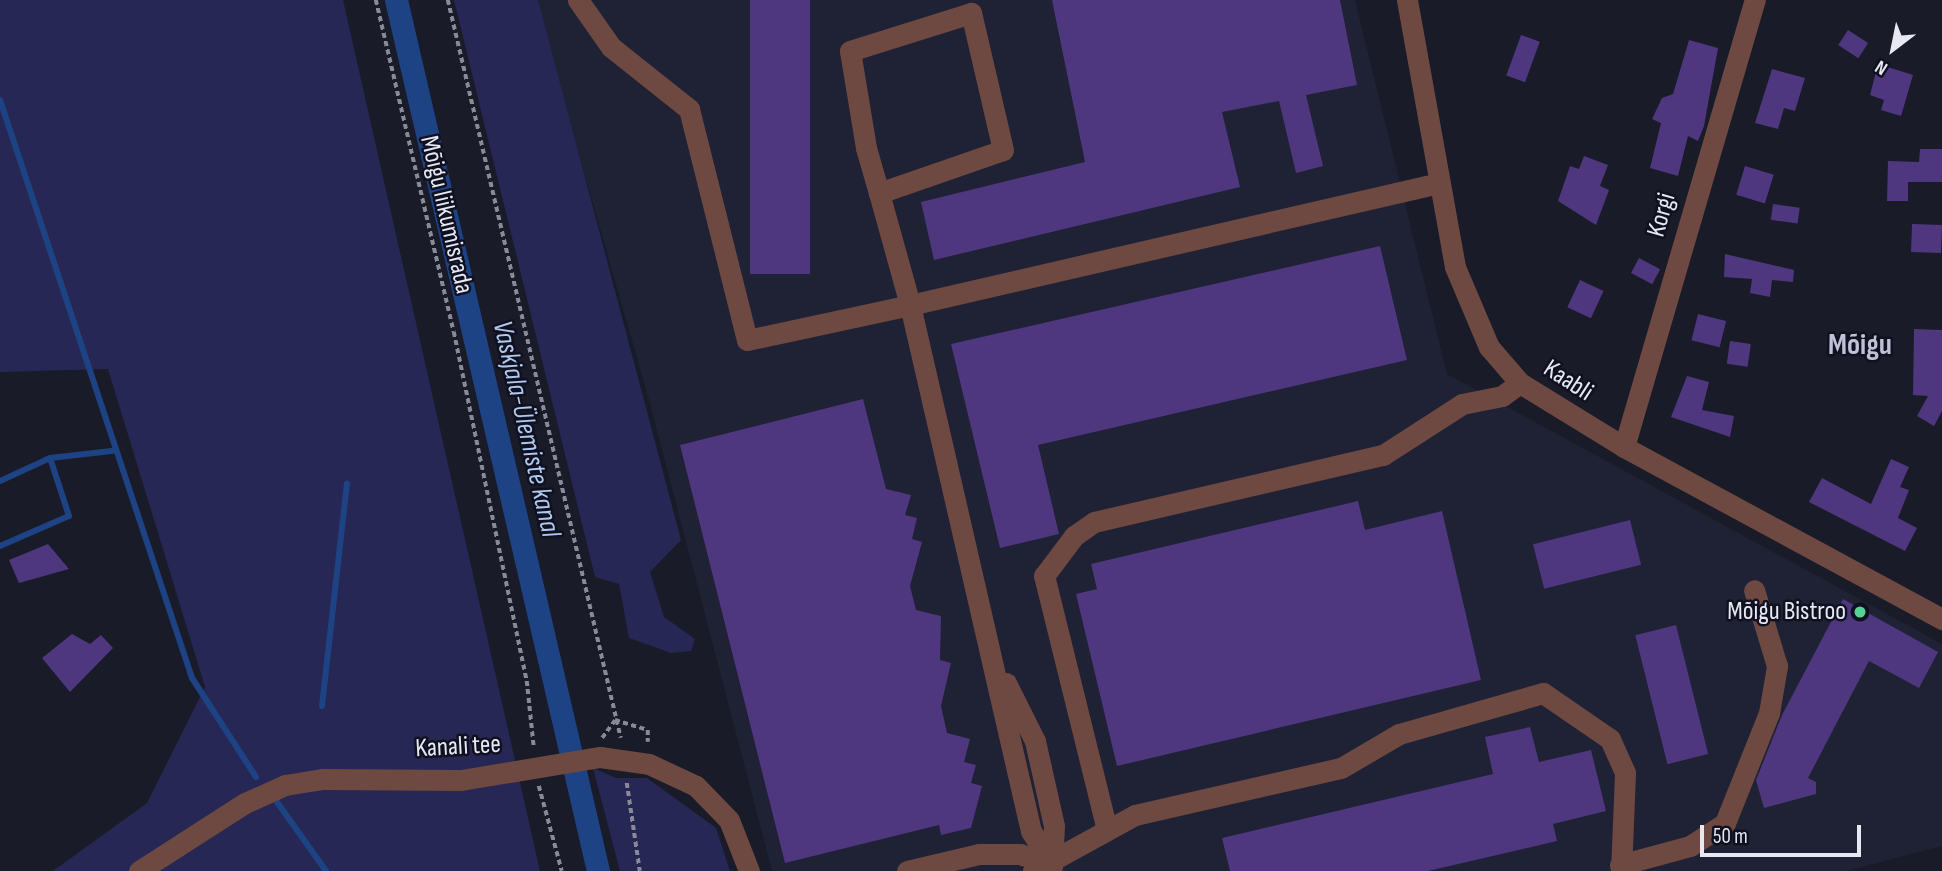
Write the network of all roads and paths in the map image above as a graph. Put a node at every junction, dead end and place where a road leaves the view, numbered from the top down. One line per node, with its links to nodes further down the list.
1 (376, 0): 17 (path, Mõigu liikumisrada)
2 (448, 0): 13 (path, Mõigu liikumisrada)
3 (578, 0): 8 (street)
4 (1407, 0): 6 (street, Kaabli)
5 (1755, 0): 10 (street, Korgi)
6 (1439, 183): 8 (street); 9 (street, Kaabli)
7 (879, 193): 7 (street); 8 (street)
8 (910, 305): 20 (street)
9 (1520, 383): 10 (street, Kaabli); 18 (street)
10 (1624, 447): 12 (street, Kaabli)
11 (1754, 590): 19 (street)
12 (1942, 619)
13 (615, 720): 14 (path); 15 (path, Mõigu liikumisrada); 16 (path)
14 (600, 757): 15 (street, Kanali tee); 17 (street, Kanali tee)
15 (628, 759): 16 (street, Kanali tee); 23 (path, Mõigu liikumisrada)
16 (649, 764): 24 (street, Kanali tee)
17 (543, 767): 21 (street, Kanali tee); 22 (path, Mõigu liikumisrada)
18 (1106, 826): 19 (street); 20 (street)
19 (1620, 868)
20 (1046, 869): 25 (street)
21 (138, 871)
22 (562, 871)
23 (640, 871)
24 (749, 871)
25 (906, 871)

